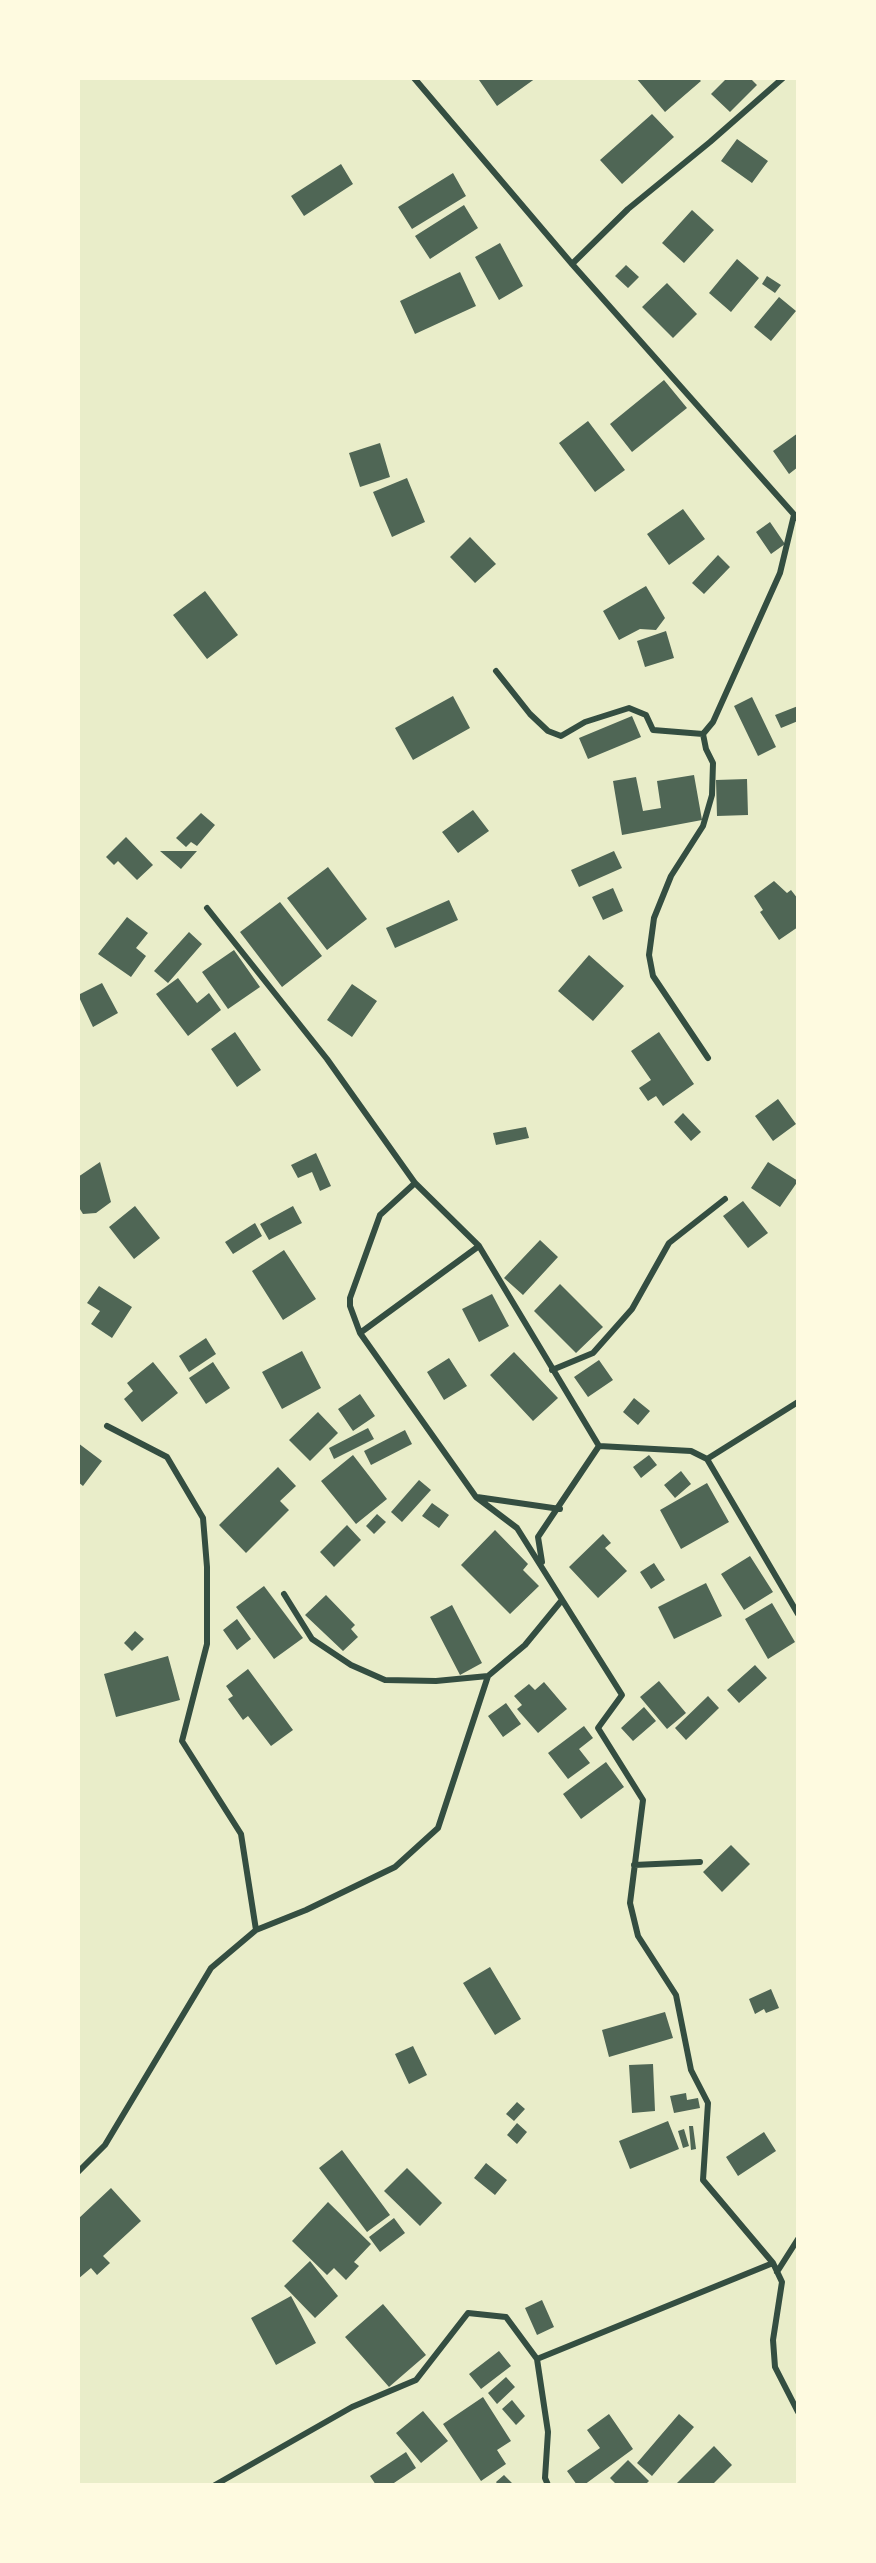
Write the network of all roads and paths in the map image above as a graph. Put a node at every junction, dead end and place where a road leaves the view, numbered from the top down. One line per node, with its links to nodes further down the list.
1 (414, 78): 3 (street)
2 (783, 78): 3 (street)
3 (572, 264): 4 (street)
4 (796, 517): 6 (street)
5 (496, 671): 6 (street)
6 (703, 734): 8 (street)
7 (207, 908): 9 (street)
8 (708, 1058)
9 (415, 1183): 11 (street); 12 (street)
10 (725, 1199): 13 (street)
11 (479, 1246): 12 (street); 13 (street)
12 (360, 1333): 18 (street)
13 (552, 1370): 16 (street)
14 (798, 1402): 17 (street)
15 (107, 1426): 27 (street)
16 (599, 1446): 17 (street); 19 (street)
17 (707, 1459): 23 (street)
18 (476, 1497): 19 (street); 20 (street)
19 (560, 1509): 20 (street)
20 (549, 1579): 22 (street)
21 (284, 1594): 24 (street)
22 (562, 1600): 24 (street); 26 (street)
23 (798, 1614)
24 (488, 1676): 27 (street)
25 (700, 1862): 26 (street)
26 (634, 1865): 30 (street)
27 (256, 1930): 28 (street)
28 (78, 2172)
29 (798, 2239): 31 (street)
30 (773, 2263): 31 (street); 32 (street)
31 (777, 2272): 33 (street)
32 (537, 2359): 34 (street); 35 (street)
33 (798, 2412)
34 (546, 2482): 36 (street)
35 (215, 2485)
36 (537, 2485)

